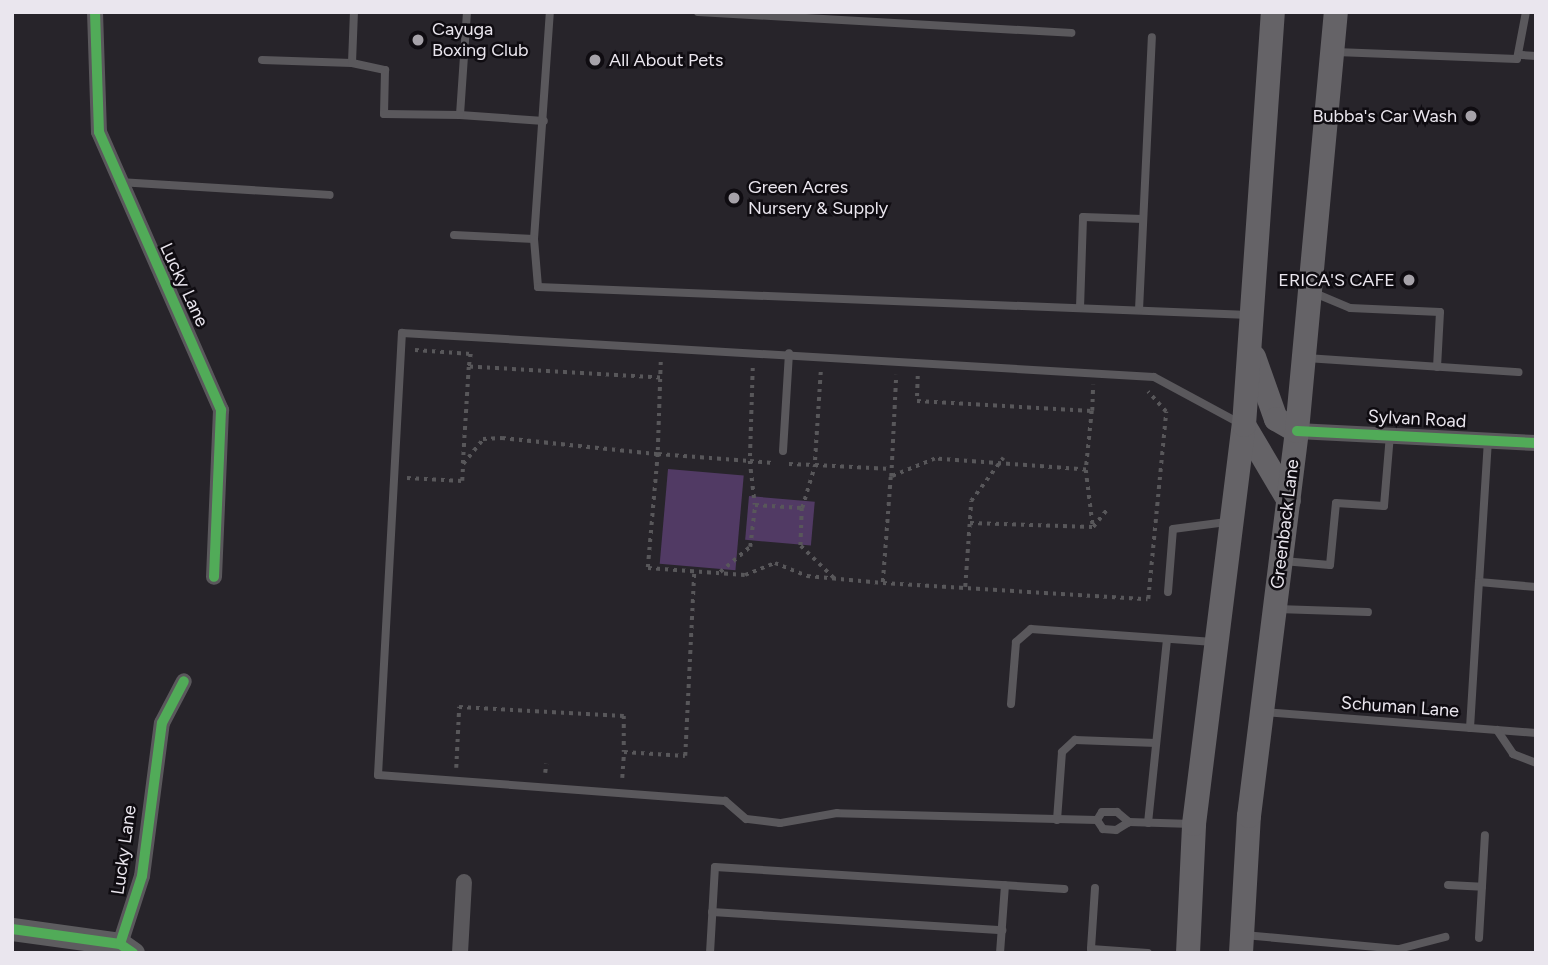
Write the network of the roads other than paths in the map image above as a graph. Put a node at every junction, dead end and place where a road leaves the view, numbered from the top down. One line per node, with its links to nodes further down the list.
1 (96, 12): 19 (street, Lucky Lane)
2 (354, 12): 16 (lane)
3 (467, 12): 17 (lane)
4 (550, 12): 18 (lane)
5 (698, 12): 9 (lane)
6 (1273, 12): 27 (main road)
7 (1336, 12): 12 (main road, Greenback Lane)
8 (1526, 12): 13 (lane)
9 (735, 14): 10 (lane)
10 (1071, 33)
11 (1152, 37): 21 (lane)
12 (1333, 52): 13 (lane); 24 (main road, Greenback Lane)
13 (1522, 55): 14 (lane)
14 (1536, 56)
15 (262, 60): 16 (lane)
16 (352, 62): 17 (lane)
17 (460, 115): 18 (lane)
18 (544, 121): 23 (lane)
19 (116, 182): 20 (lane); 42 (street, Lucky Lane)
20 (330, 195)
21 (1143, 219): 25 (lane); 26 (lane)
22 (454, 235): 23 (lane)
23 (534, 239): 25 (lane)
24 (1311, 292): 30 (main road, Greenback Lane); 31 (lane)
25 (1080, 308): 26 (lane)
26 (1139, 310): 27 (lane)
27 (1252, 315): 28 (main road)
28 (1250, 342): 33 (main road); 34 (main road)
29 (789, 353): 33 (lane); 38 (lane); 58 (lane)
30 (1304, 358): 31 (lane); 34 (main road, Greenback Lane)
31 (1437, 367): 32 (lane)
32 (1519, 372)
33 (1244, 425): 39 (main road); 40 (main road)
34 (1297, 431): 35 (street, Sylvan Road); 39 (main road, Greenback Lane)
35 (1391, 435): 36 (street, Sylvan Road); 41 (lane)
36 (1488, 440): 37 (street, Sylvan Road); 43 (lane)
37 (1536, 443)
38 (783, 451)
39 (1289, 501): 41 (main road, Greenback Lane)
40 (1233, 521): 45 (lane); 49 (main road)
41 (1280, 561): 46 (main road, Greenback Lane)
42 (214, 577)
43 (1479, 582): 44 (lane); 53 (lane)
44 (1536, 587)
45 (1168, 592)
46 (1274, 609): 47 (lane); 52 (main road, Greenback Lane)
47 (1368, 612)
48 (1167, 639): 49 (lane); 51 (lane); 56 (lane)
49 (1217, 642): 62 (main road)
50 (184, 681): 76 (street, Lucky Lane)
51 (1011, 704)
52 (1261, 712): 53 (lane, Schuman Lane); 75 (main road, Greenback Lane)
53 (1470, 728): 54 (lane, Schuman Lane)
54 (1496, 730): 55 (lane, Schuman Lane); 57 (lane)
55 (1536, 733)
56 (1156, 743): 58 (lane); 61 (lane)
57 (1536, 762)
58 (1057, 820): 59 (lane)
59 (1097, 820): 60 (lane); 60 (lane)
60 (1129, 822): 61 (lane)
61 (1148, 823): 62 (lane)
62 (1194, 824): 81 (main road)
63 (1485, 835): 67 (lane)
64 (464, 882): 77 (street)
65 (1447, 885): 67 (lane)
66 (1004, 886): 69 (lane); 70 (lane); 72 (lane)
67 (1482, 887): 74 (lane)
68 (1095, 888): 80 (lane)
69 (1065, 889)
70 (712, 912): 72 (lane); 78 (lane)
71 (12, 929): 76 (street)
72 (1002, 930): 79 (lane)
73 (1445, 937): 75 (lane)
74 (1479, 938)
75 (1241, 944)
76 (126, 949)
77 (460, 953)
78 (710, 953)
79 (1000, 953)
80 (1148, 953)
81 (1188, 953)

